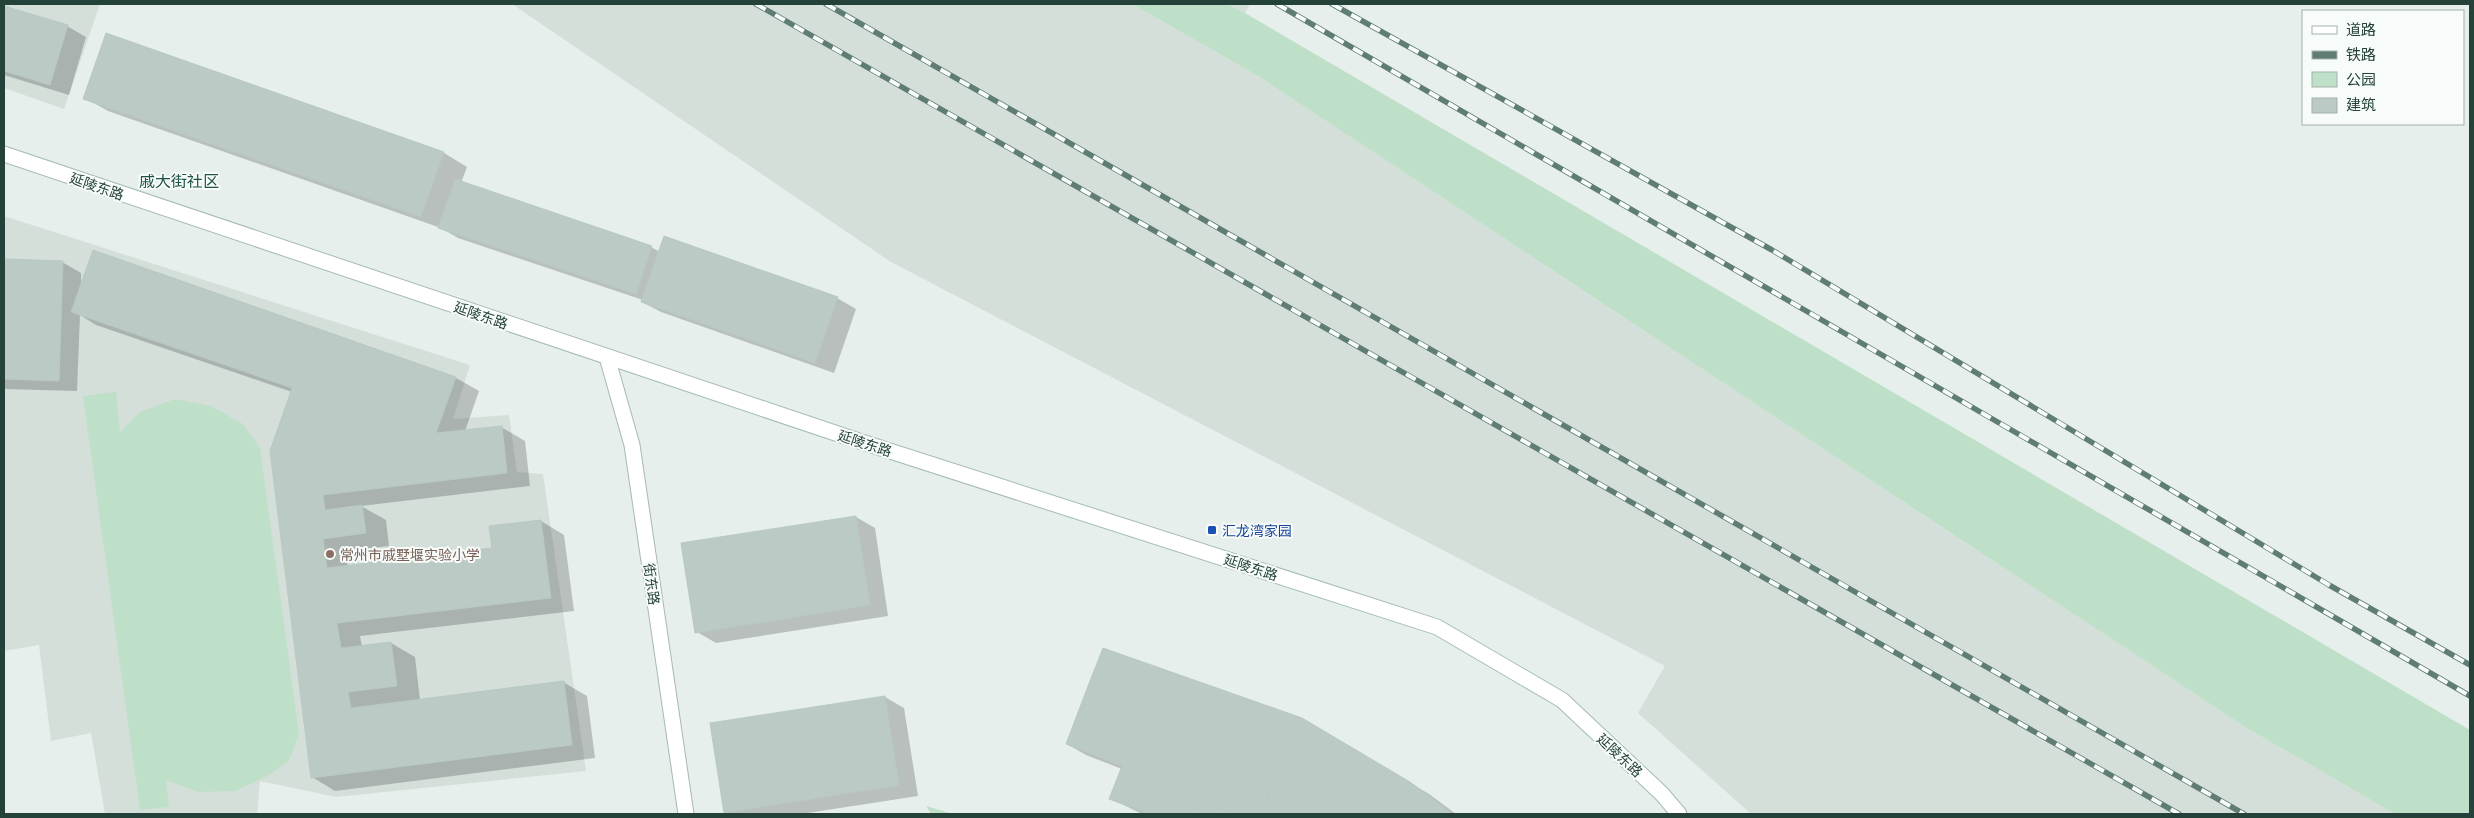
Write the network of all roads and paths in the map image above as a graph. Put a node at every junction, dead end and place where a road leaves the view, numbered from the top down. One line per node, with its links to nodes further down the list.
1 (4, 154): 2 (main road, 延陵东路)
2 (607, 357): 3 (main road, 街东路); 4 (main road, 延陵东路)
3 (686, 814)
4 (1679, 814)

